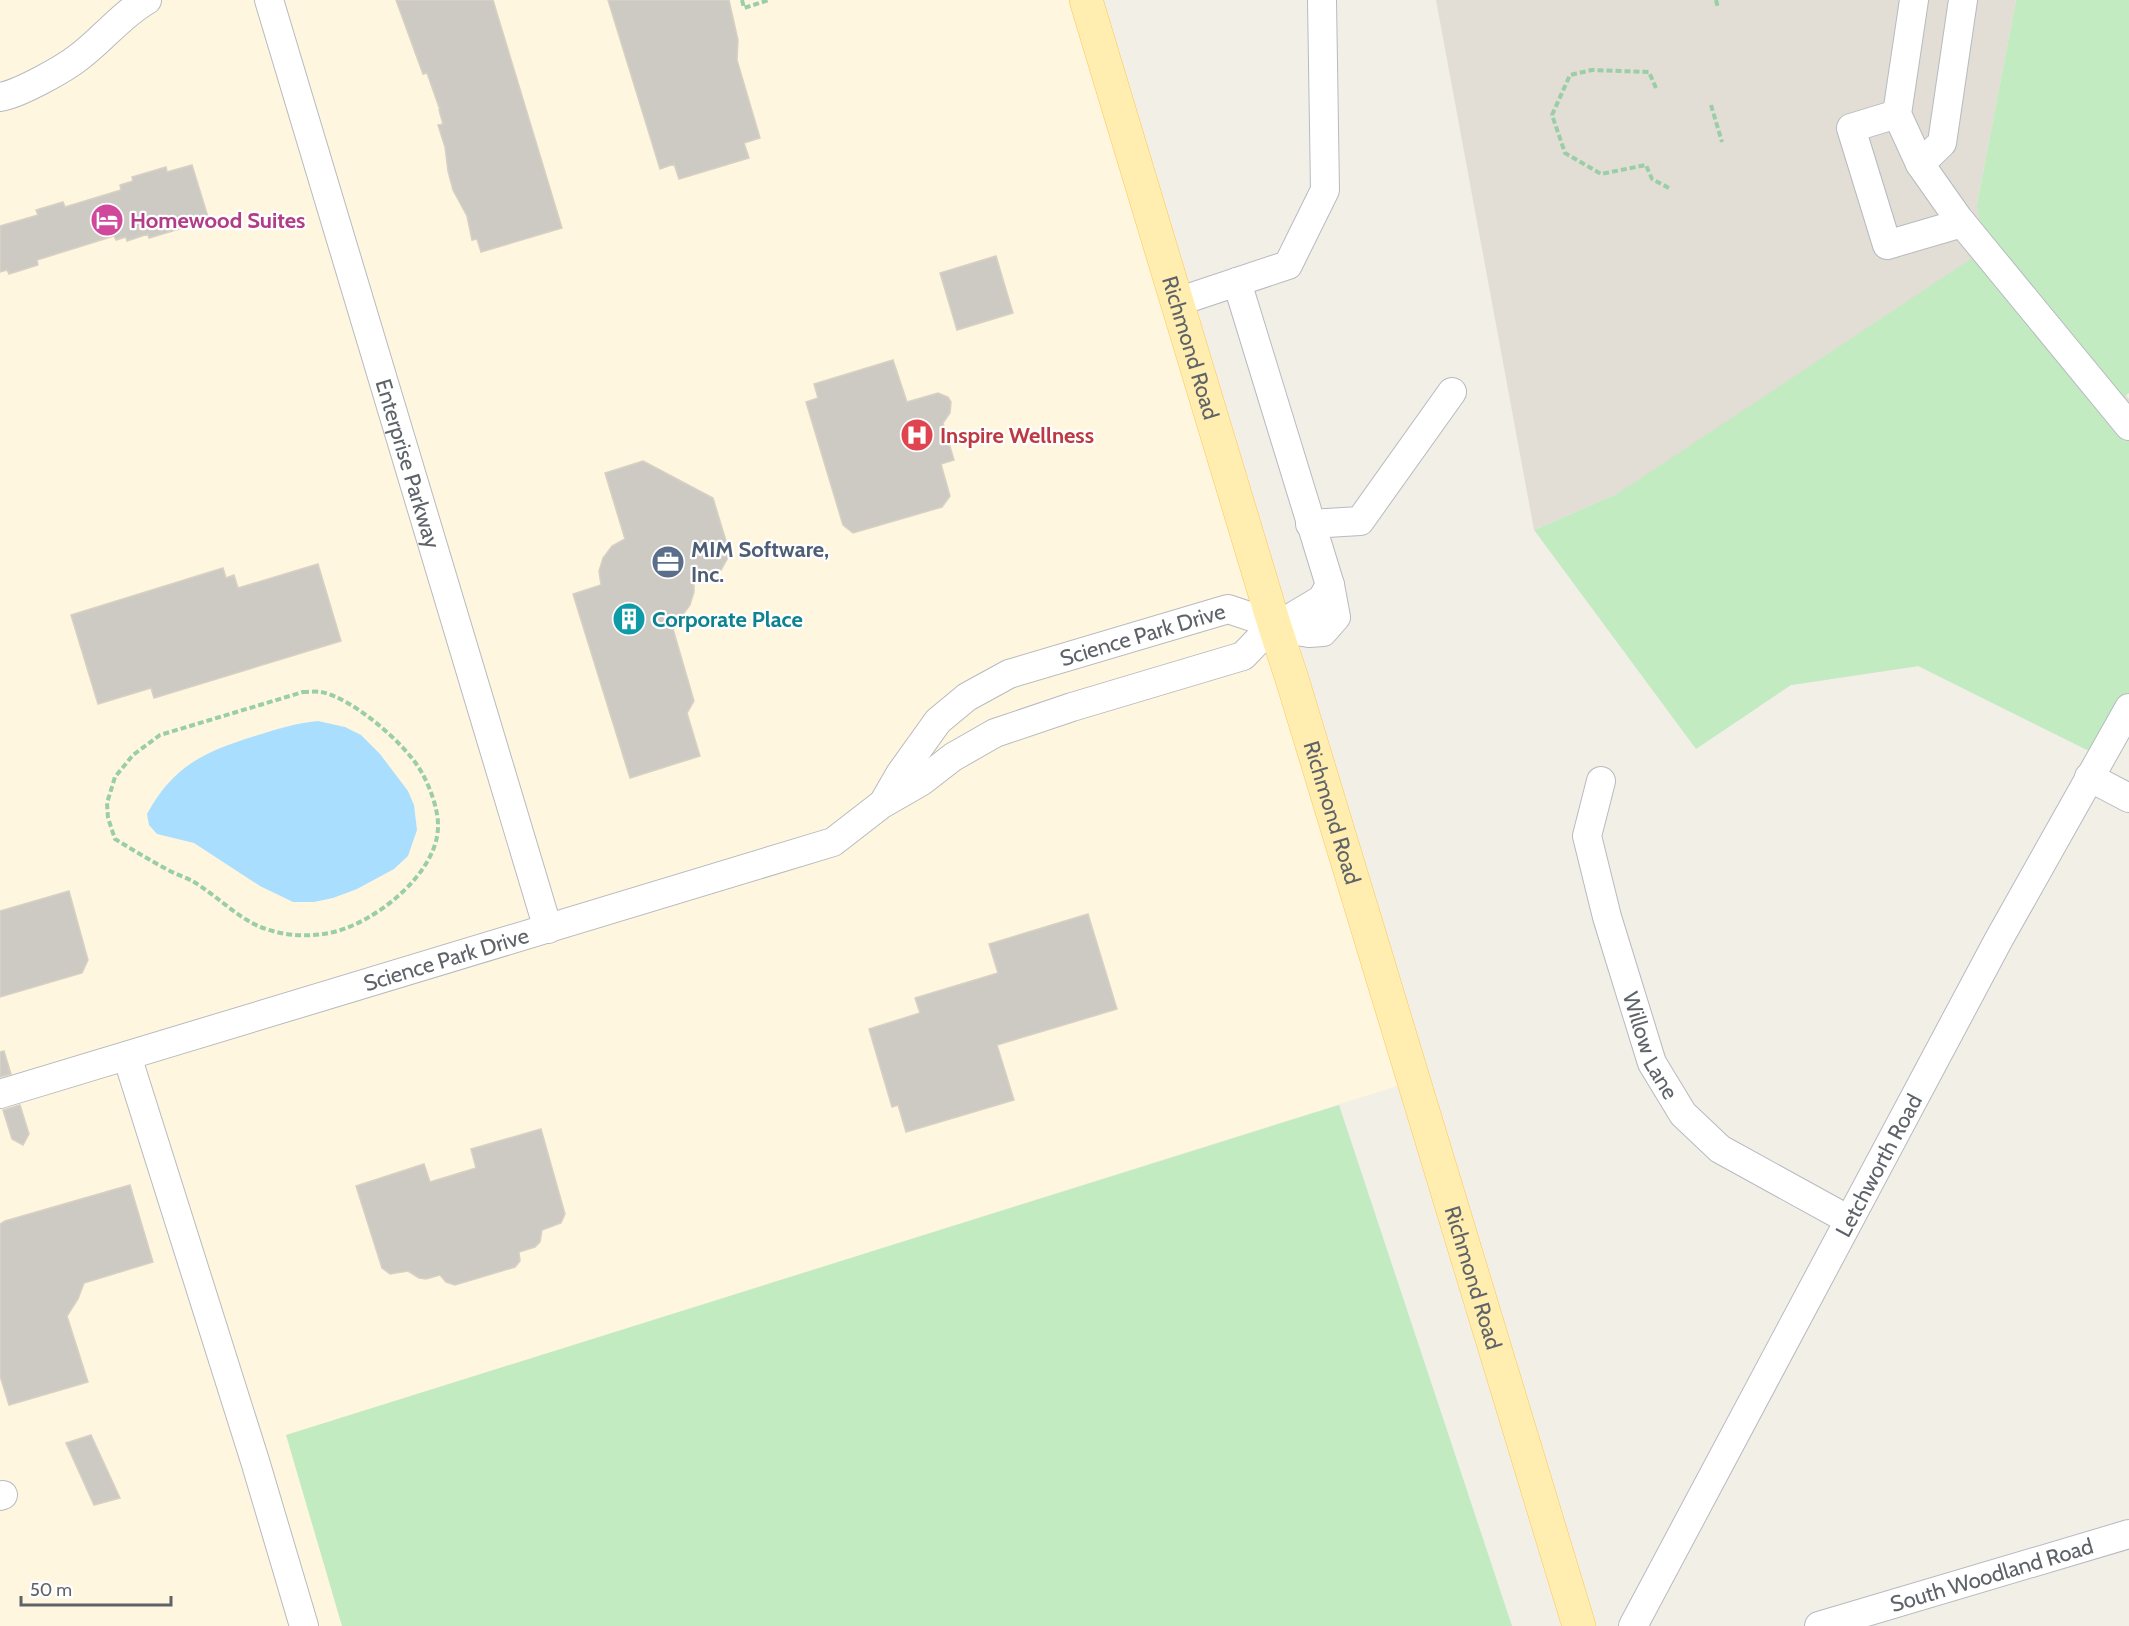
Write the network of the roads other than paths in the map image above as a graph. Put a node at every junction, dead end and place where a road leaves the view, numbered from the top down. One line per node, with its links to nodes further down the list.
1 (147, 0): 8 (street)
2 (269, 0): 23 (street, Enterprise Parkway)
3 (1086, 0): 13 (main road, Richmond Road)
4 (1322, 0): 12 (street)
5 (1901, 0): 7 (street)
6 (1963, 0): 10 (street)
7 (1912, 14): 9 (street)
8 (0, 97)
9 (1897, 114): 10 (street); 11 (street)
10 (1920, 164): 11 (street)
11 (1962, 223): 15 (street)
12 (1237, 282): 13 (street); 16 (street)
13 (1178, 302): 17 (main road, Richmond Road)
14 (1452, 392): 16 (street)
15 (2129, 426)
16 (1310, 524): 17 (street)
17 (1274, 624): 22 (street, Science Park Drive); 22 (street, Science Park Drive); 29 (main road, Richmond Road)
18 (2129, 708): 19 (street, Letchworth Road)
19 (2089, 777): 21 (street); 26 (street, Letchworth Road)
20 (1601, 781): 26 (street, Willow Lane)
21 (2129, 798)
22 (882, 804): 23 (street, Science Park Drive)
23 (548, 929): 24 (street, Science Park Drive)
24 (127, 1056): 25 (street, Science Park Drive); 28 (street)
25 (0, 1094)
26 (1850, 1220): 30 (street, Letchworth Road)
27 (2129, 1534): 31 (street, South Woodland Road)
28 (304, 1626)
29 (1579, 1626)
30 (1633, 1626)
31 (1820, 1626)

